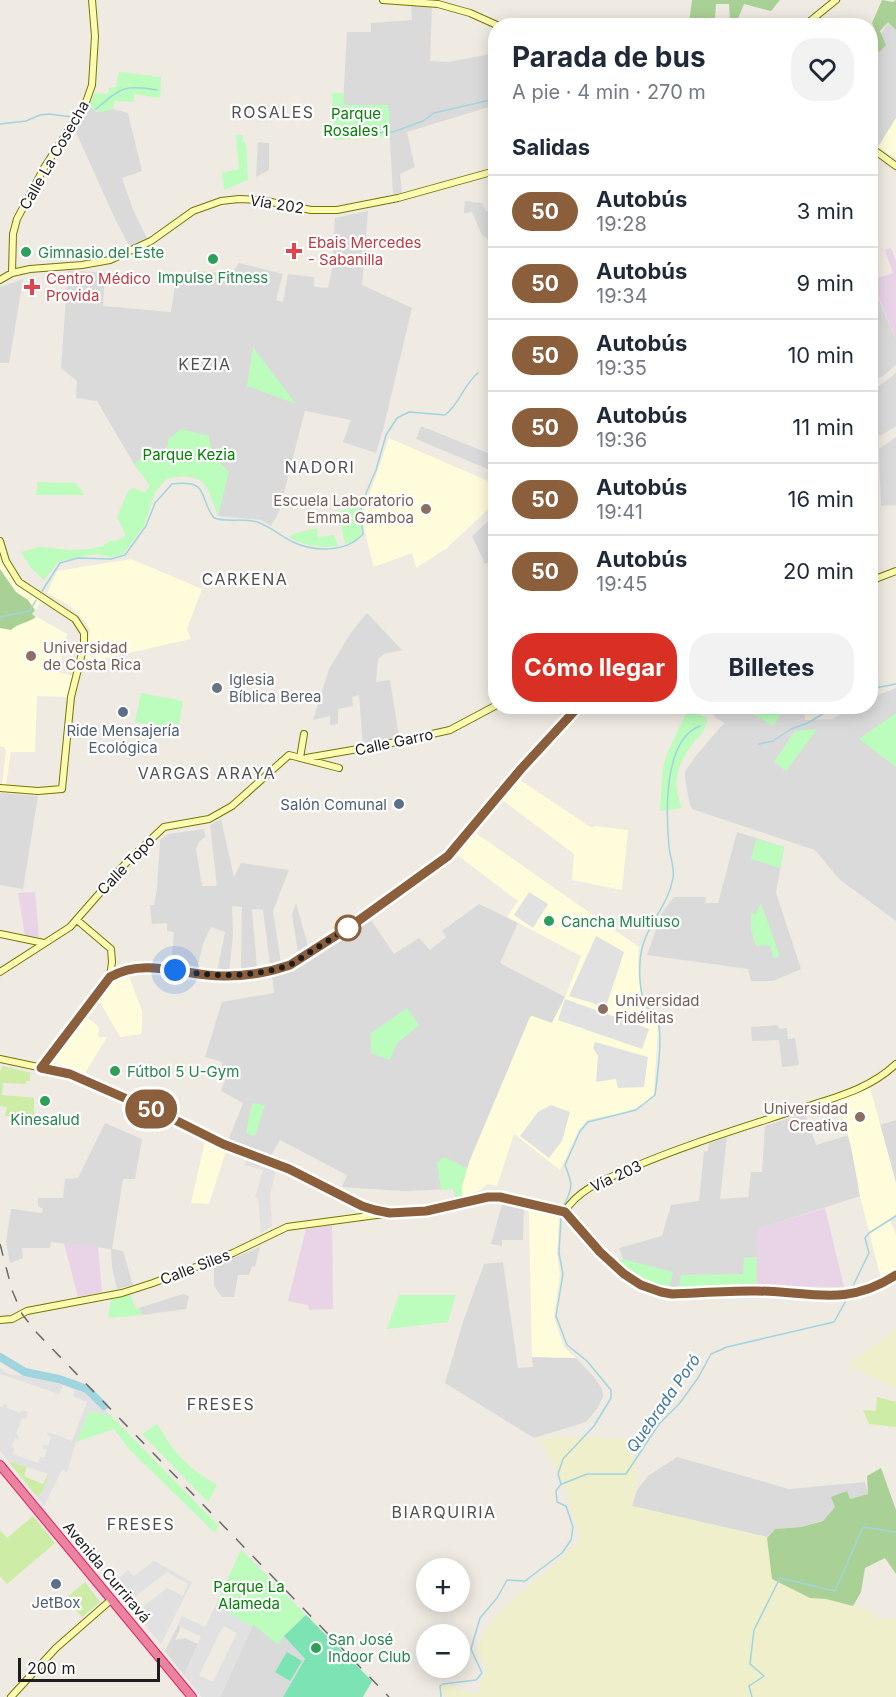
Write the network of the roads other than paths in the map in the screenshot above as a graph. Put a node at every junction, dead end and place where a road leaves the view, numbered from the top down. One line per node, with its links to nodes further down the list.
1 (92, 0): 9 (street, Calle La Cosecha)
2 (383, 0): 5 (street)
3 (836, 0): 4 (street)
4 (814, 18)
5 (488, 21)
6 (878, 153): 7 (street)
7 (896, 166)
8 (488, 173): 9 (street, Vía 202)
9 (12, 273): 10 (street, Vía 202)
10 (0, 280)
11 (0, 541): 20 (street)
12 (896, 571): 13 (street)
13 (878, 578)
14 (488, 710): 18 (street, Calle Garro)
15 (572, 714): 25 (street)
16 (304, 734): 18 (street)
17 (289, 755): 18 (street, Calle Garro); 21 (street, Calle Topo)
18 (300, 758): 19 (street)
19 (339, 768)
20 (0, 788)
21 (77, 920): 23 (street, Calle Topo); 25 (street)
22 (0, 934): 23 (street)
23 (44, 943): 24 (street, Calle Topo)
24 (0, 972)
25 (110, 977): 28 (street)
26 (0, 1059): 28 (street)
27 (896, 1064): 30 (street, Vía 203)
28 (41, 1068): 29 (street)
29 (362, 1206): 31 (street); 32 (street)
30 (565, 1212): 31 (street); 33 (street)
31 (390, 1213): 32 (street, Calle Siles)
32 (359, 1217): 34 (street, Calle Siles)
33 (896, 1275)
34 (0, 1320)
35 (0, 1465): 36 (highway, Avenida Curriravá)
36 (112, 1599): 37 (street); 38 (highway, Avenida Curriravá)
37 (11, 1697)
38 (192, 1697)

